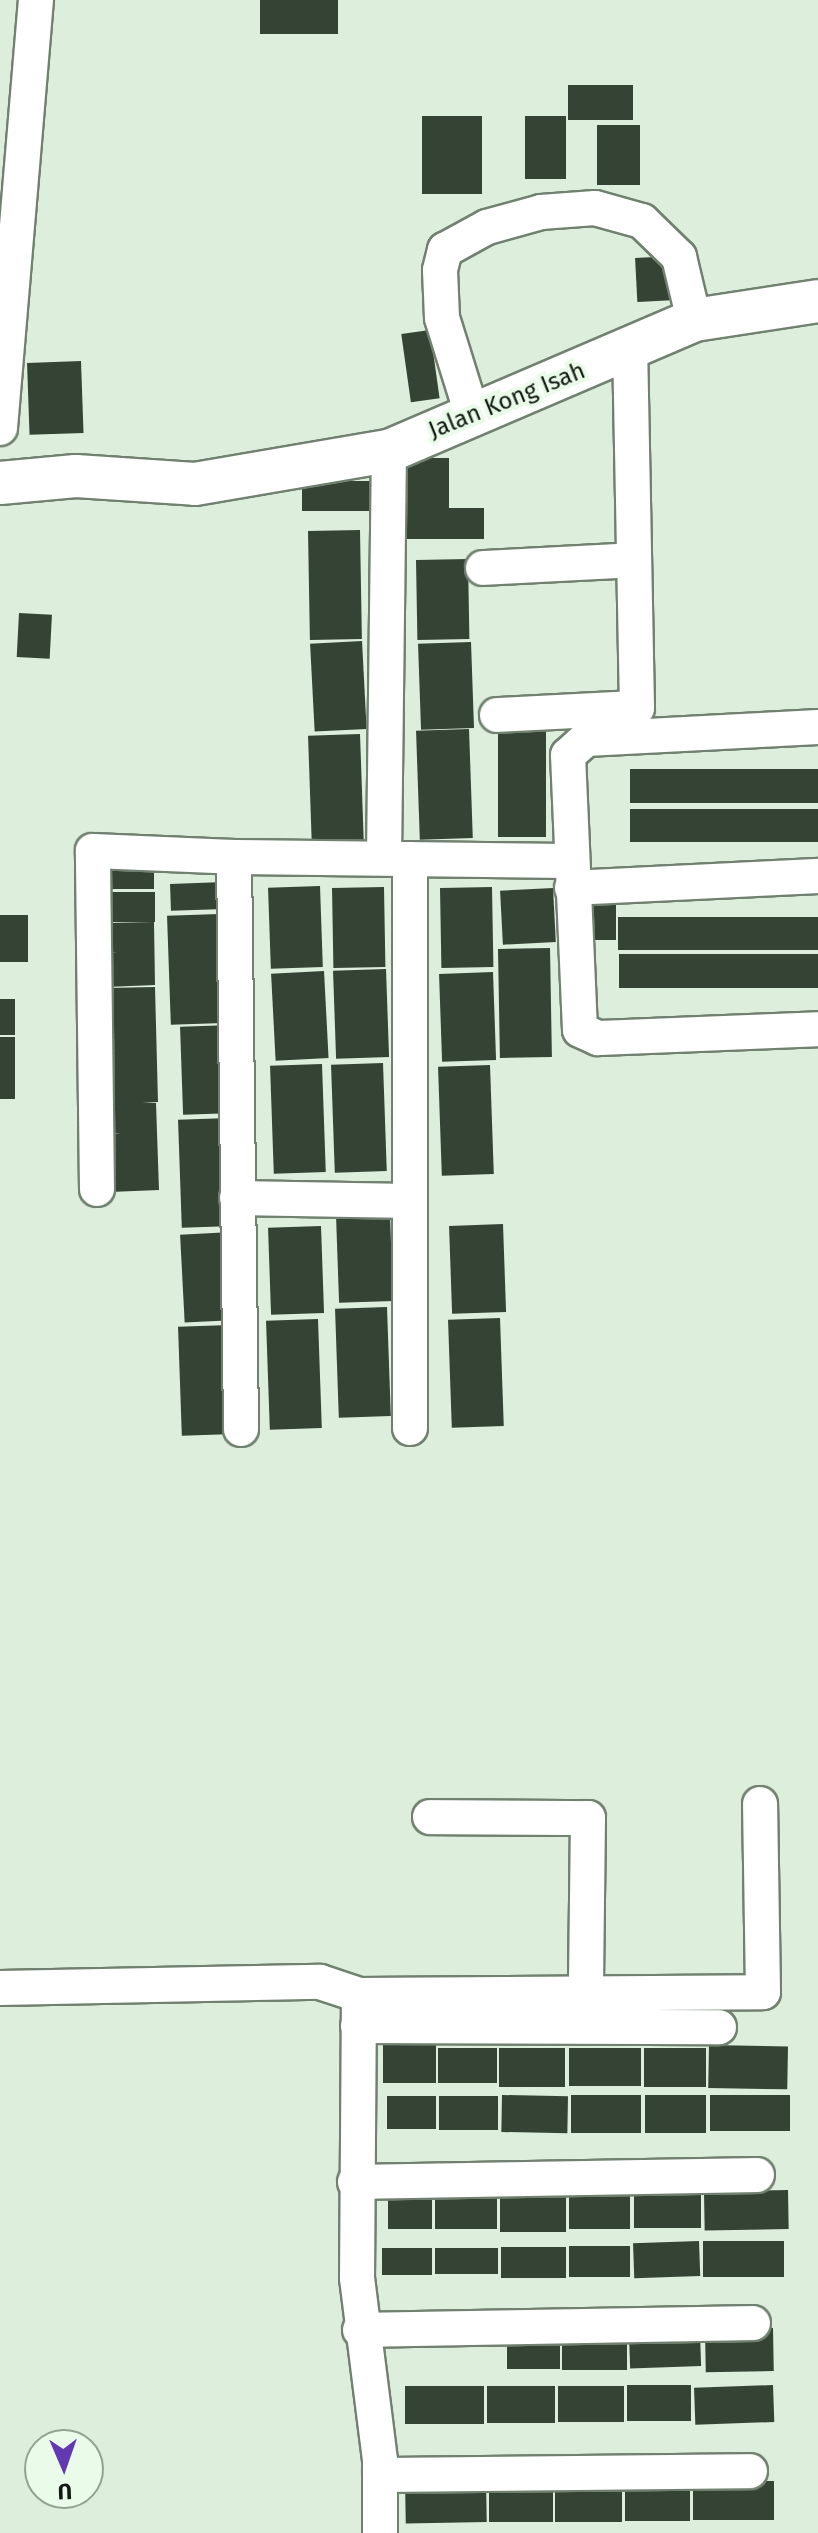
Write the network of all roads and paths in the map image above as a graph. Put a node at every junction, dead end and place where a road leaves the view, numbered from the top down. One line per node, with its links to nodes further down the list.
1 (36, 0): 2 (street)
2 (15, 74): 7 (street)
3 (818, 301): 4 (street, Jalan Kong Isah)
4 (694, 320): 5 (street, Jalan Kong Isah); 6 (street)
5 (630, 350): 6 (street, Jalan Kong Isah); 10 (street)
6 (471, 411): 8 (street, Jalan Kong Isah)
7 (0, 428)
8 (389, 451): 9 (street, Jalan Kong Isah); 15 (street)
9 (0, 483)
10 (634, 560): 11 (street); 12 (street)
11 (483, 568)
12 (497, 715)
13 (818, 727): 16 (street)
14 (234, 857): 15 (street); 19 (street); 20 (street)
15 (397, 858): 16 (street); 21 (street)
16 (571, 874): 17 (street); 18 (street)
17 (818, 876)
18 (818, 1029)
19 (97, 1189)
20 (237, 1198): 21 (street); 23 (street)
21 (409, 1201): 22 (street)
22 (410, 1428)
23 (241, 1429)
24 (760, 1804): 27 (street)
25 (430, 1817): 27 (street)
26 (0, 1988): 28 (street)
27 (586, 1993): 28 (street)
28 (358, 2011): 29 (street); 31 (street)
29 (719, 2027)
30 (757, 2175): 31 (street)
31 (355, 2182): 33 (street)
32 (753, 2323): 33 (street)
33 (360, 2330): 35 (street)
34 (750, 2471): 35 (street)
35 (380, 2475): 36 (street)
36 (380, 2533)

